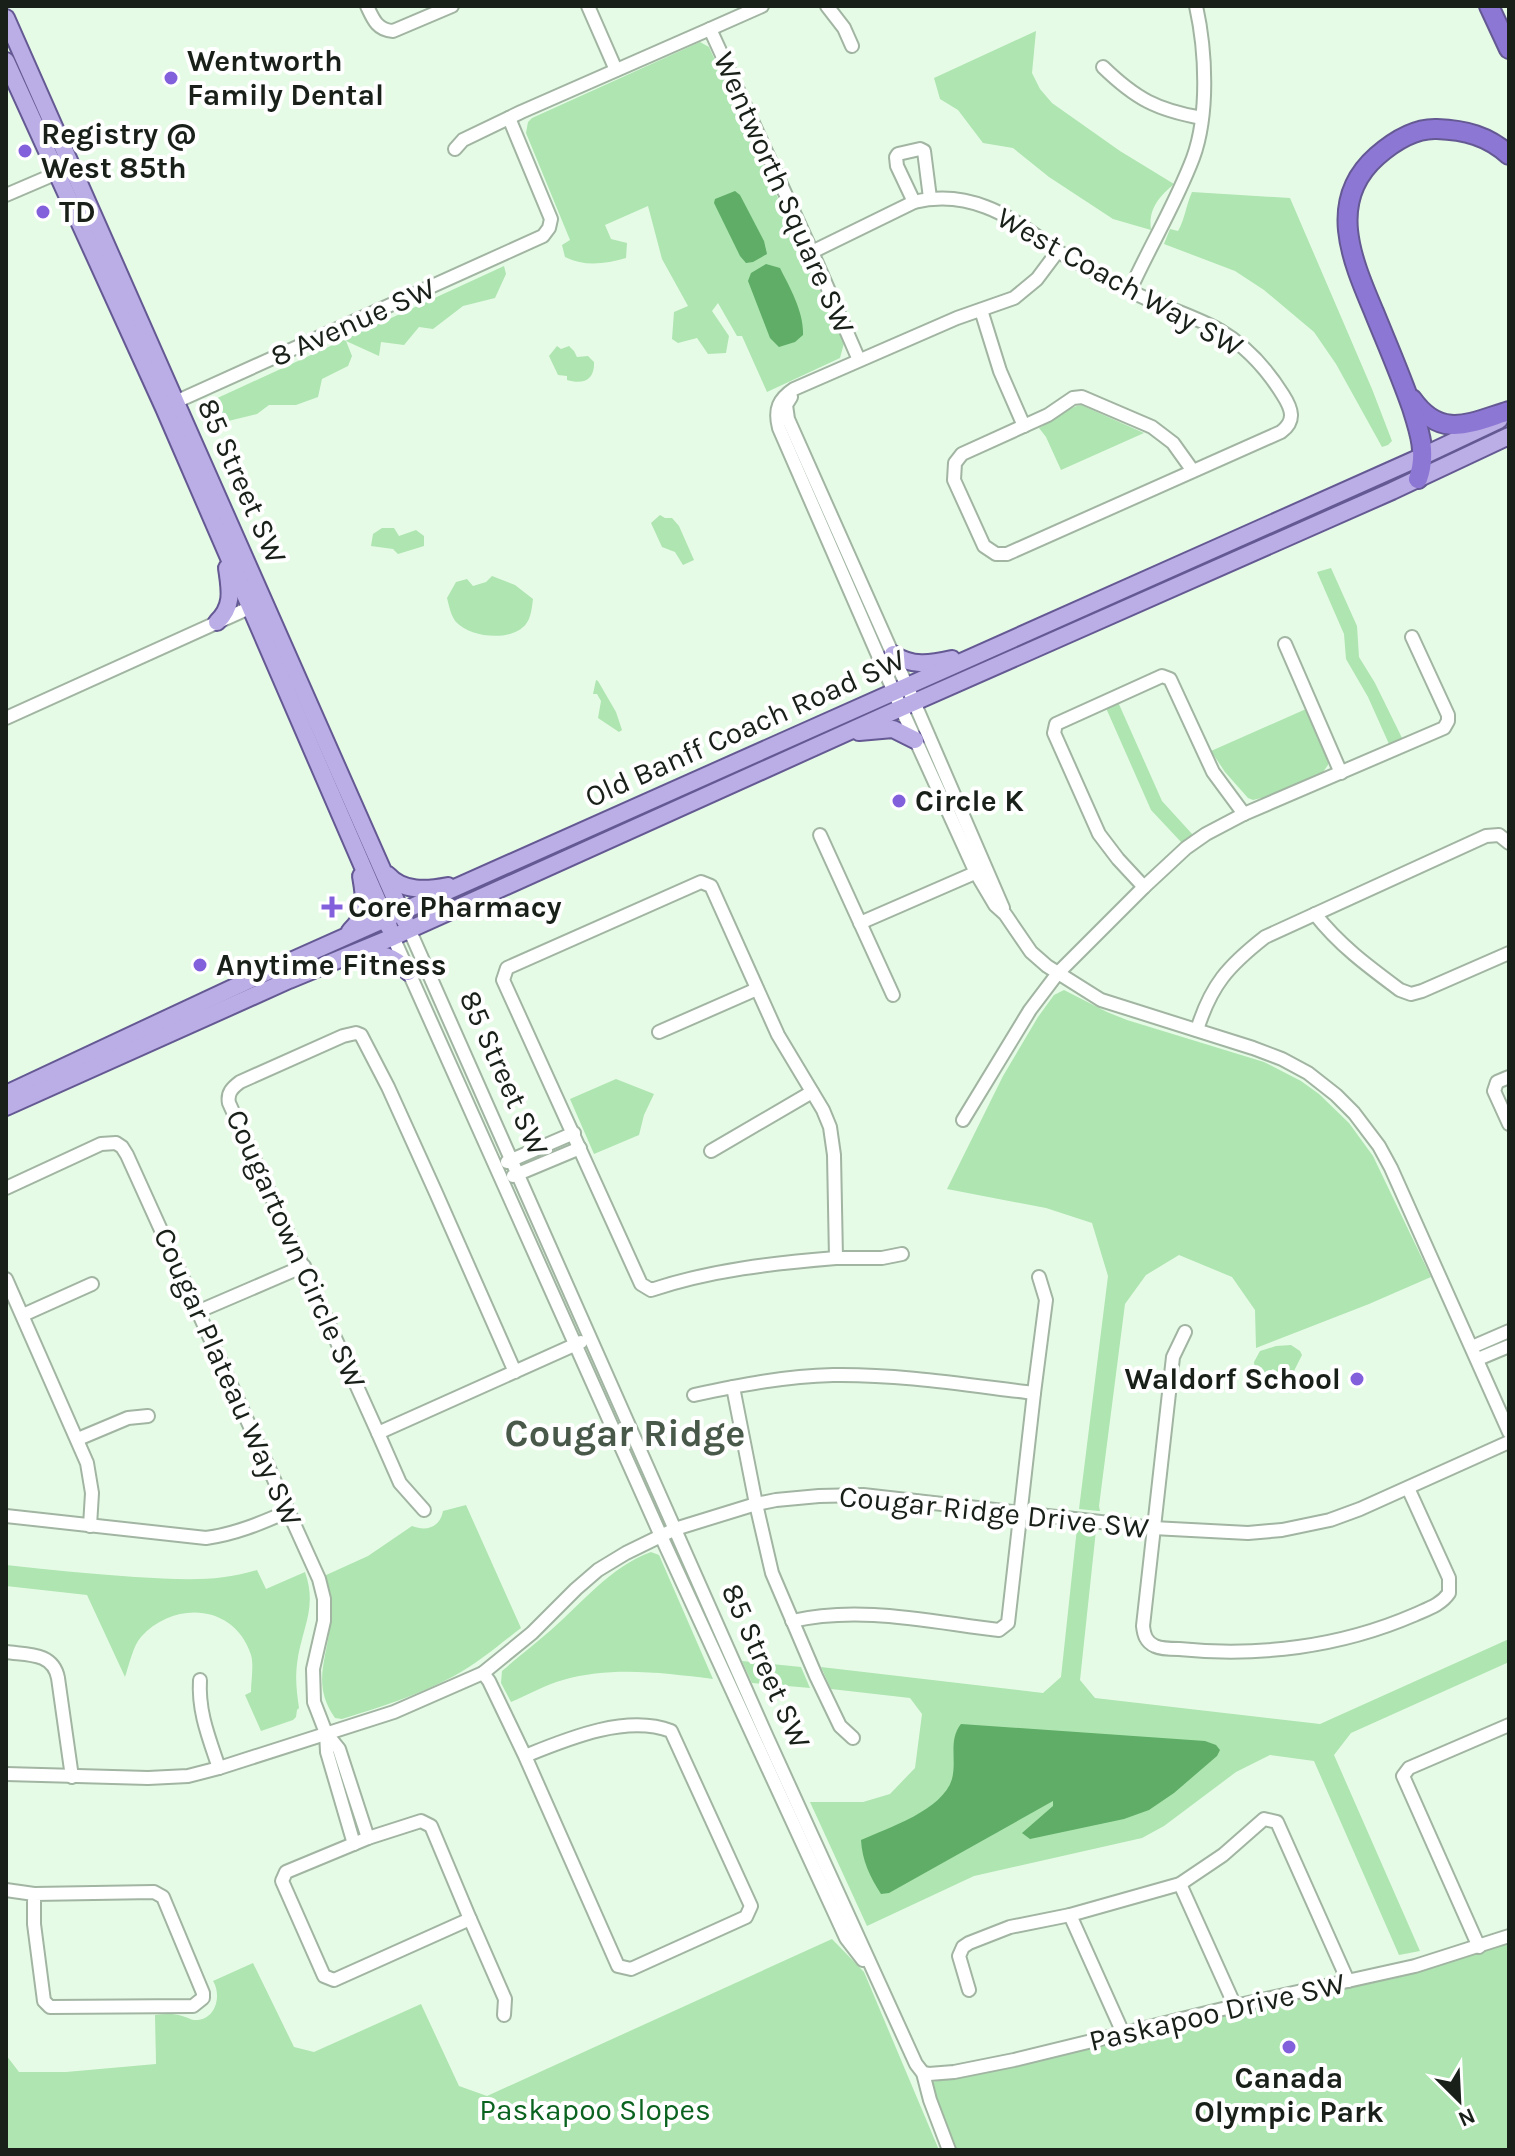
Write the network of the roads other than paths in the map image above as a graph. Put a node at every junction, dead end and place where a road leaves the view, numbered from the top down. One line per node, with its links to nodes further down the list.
1 (367, 6): 2 (street)
2 (452, 6)
3 (588, 6): 14 (street)
4 (762, 6): 9 (street)
5 (827, 6): 10 (street)
6 (1196, 6): 16 (street)
7 (1489, 6): 11 (highway)
8 (6, 18): 19 (main road, 85 Street SW)
9 (710, 29): 14 (street, Wentworth Square SW); 24 (street, Wentworth Square SW)
10 (852, 46)
11 (1509, 49)
12 (6, 61): 19 (main road, 85 Street SW)
13 (1103, 67): 16 (street)
14 (616, 70): 15 (street, Wentworth Square SW)
15 (509, 118): 17 (street, Wentworth Square SW); 29 (street, 8 Avenue SW)
16 (1202, 118): 25 (street)
17 (455, 149)
18 (1509, 155): 28 (highway)
19 (65, 169): 20 (street); 29 (main road, 85 Street SW)
20 (6, 195)
21 (930, 198): 22 (street, West Coach Way SW); 22 (street); 23 (street, West Coach Way SW)
22 (914, 202): 24 (street, West Coach Way SW)
23 (1058, 251): 25 (street, West Coach Way SW); 26 (street)
24 (812, 252): 27 (street, Wentworth Square SW)
25 (1130, 290): 34 (street, West Coach Way SW)
26 (981, 310): 27 (street); 31 (street)
27 (859, 360): 37 (street, Wentworth Square SW)
28 (1407, 393): 30 (highway); 33 (highway)
29 (170, 405): 36 (main road, 85 Street SW); 38 (main road, 85 Street SW)
30 (1509, 413): 33 (main road, Old Banff Coach Road SW)
31 (1024, 426): 34 (street); 34 (street)
32 (1509, 436): 35 (main road, Old Banff Coach Road SW)
33 (1423, 456): 35 (highway); 42 (main road, Old Banff Coach Road SW)
34 (1193, 471)
35 (1418, 479): 45 (main road, Old Banff Coach Road SW)
36 (226, 550): 38 (main road, 85 Street SW); 39 (main road)
37 (862, 600): 43 (street); 44 (street)
38 (258, 604): 39 (street); 54 (main road, 85 Street SW); 55 (main road, 85 Street SW)
39 (217, 622): 46 (street)
40 (1412, 637): 49 (street)
41 (1285, 644): 49 (street)
42 (981, 653): 43 (main road); 44 (main road, Old Banff Coach Road SW)
43 (893, 654): 44 (street)
44 (901, 688): 45 (street); 57 (main road, Old Banff Coach Road SW)
45 (908, 705): 47 (main road, Old Banff Coach Road SW); 48 (street); 50 (street)
46 (6, 718)
47 (842, 734): 48 (main road); 63 (main road, Old Banff Coach Road SW)
48 (915, 740): 50 (street)
49 (1341, 773): 51 (street)
50 (955, 808): 56 (street)
51 (1244, 814): 58 (street); 58 (street)
52 (820, 835): 62 (street)
53 (1509, 843): 60 (street)
54 (358, 854): 61 (main road, 85 Street SW); 64 (main road)
55 (382, 867): 57 (main road); 59 (main road, 85 Street SW)
56 (981, 870): 62 (street); 68 (street)
57 (479, 878): 59 (main road, Old Banff Coach Road SW)
58 (1144, 887): 68 (street)
59 (401, 912): 61 (main road, Old Banff Coach Road SW); 63 (main road, 85 Street SW)
60 (1315, 914): 65 (street); 71 (street)
61 (385, 919): 63 (main road, 85 Street SW); 64 (main road, Old Banff Coach Road SW)
62 (860, 923): 70 (street)
63 (401, 933): 66 (main road, Old Banff Coach Road SW); 67 (street, 85 Street SW); 82 (street, 85 Street SW)
64 (339, 939): 75 (main road, Old Banff Coach Road SW)
65 (1509, 953)
66 (315, 969): 67 (main road); 76 (main road, Old Banff Coach Road SW)
67 (408, 972): 83 (street, 85 Street SW)
68 (1058, 973): 71 (street); 77 (street)
69 (757, 989): 72 (street); 74 (street); 79 (street)
70 (893, 995)
71 (1197, 1030): 100 (street)
72 (659, 1032)
73 (1509, 1077): 78 (street)
74 (812, 1092): 81 (street); 88 (street)
75 (6, 1094)
76 (6, 1107)
77 (963, 1120)
78 (1509, 1124)
79 (574, 1133): 80 (street); 82 (street)
80 (580, 1148): 84 (street); 88 (street)
81 (711, 1151)
82 (513, 1160): 83 (street); 84 (street, 85 Street SW)
83 (497, 1167): 85 (street, 85 Street SW)
84 (519, 1174): 85 (street); 97 (street, 85 Street SW)
85 (503, 1181): 98 (street, 85 Street SW)
86 (6, 1188): 93 (street, Cougar Plateau Way SW)
87 (902, 1254): 88 (street)
88 (836, 1258)
89 (304, 1266): 93 (street); 101 (street, Cougartown Circle SW); 107 (street, Cougartown Circle SW)
90 (1039, 1277): 103 (street)
91 (6, 1279): 94 (street)
92 (92, 1284): 94 (street)
93 (197, 1312): 113 (street, Cougar Plateau Way SW)
94 (23, 1315): 108 (street)
95 (1509, 1331): 100 (street)
96 (1185, 1332): 117 (street)
97 (590, 1338): 98 (street); 118 (street, 85 Street SW)
98 (577, 1344): 101 (street); 119 (street, 85 Street SW)
99 (1509, 1346): 100 (street)
100 (1475, 1353): 106 (street)
101 (515, 1372): 107 (street)
102 (733, 1387): 103 (street); 104 (street); 111 (street)
103 (1034, 1393): 114 (street)
104 (694, 1395)
105 (148, 1416): 108 (street)
106 (1509, 1432)
107 (378, 1433): 112 (street, Cougartown Circle SW)
108 (78, 1439): 116 (street)
109 (1509, 1442): 110 (street, Cougar Ridge Drive SW)
110 (1408, 1488): 117 (street, Cougar Ridge Drive SW); 117 (street)
111 (756, 1504): 114 (street, Cougar Ridge Drive SW); 118 (street, Cougar Ridge Drive SW); 120 (street)
112 (424, 1510)
113 (289, 1511): 116 (street); 125 (street, Cougar Plateau Way SW)
114 (1021, 1511): 117 (street, Cougar Ridge Drive SW); 120 (street)
115 (6, 1516): 116 (street)
116 (90, 1526)
117 (1153, 1528)
118 (675, 1529): 119 (street, Cougar Ridge Drive SW); 140 (street, 85 Street SW)
119 (661, 1536): 122 (street, Cougar Ridge Drive SW); 140 (street, 85 Street SW)
120 (792, 1621): 126 (street)
121 (6, 1652): 130 (street)
122 (483, 1673): 125 (street, Cougar Ridge Drive SW); 127 (street)
123 (200, 1680): 128 (street)
124 (1509, 1725): 139 (street)
125 (326, 1733): 128 (street, Cougar Ridge Drive SW); 131 (street); 132 (street)
126 (853, 1738)
127 (525, 1756): 127 (street)
128 (219, 1768): 130 (street, Cougar Ridge Drive SW)
129 (6, 1774): 130 (street, Cougar Ridge Drive SW)
130 (72, 1777)
131 (368, 1838): 132 (street); 137 (street)
132 (354, 1844): 137 (street)
133 (1180, 1884): 136 (street); 141 (street); 143 (street)
134 (6, 1890): 135 (street)
135 (34, 1894): 135 (street)
136 (1070, 1915): 142 (street); 145 (street)
137 (470, 1919): 144 (street)
138 (1509, 1936): 139 (street, Paskapoo Drive SW)
139 (1479, 1947): 141 (street, Paskapoo Drive SW)
140 (875, 1976): 146 (street, 85 Street SW)
141 (1348, 1981): 143 (street, Paskapoo Drive SW)
142 (969, 1990)
143 (1235, 2006): 145 (street, Paskapoo Drive SW)
144 (504, 2015)
145 (1123, 2033): 146 (street, Paskapoo Drive SW)
146 (923, 2073): 147 (street, 85 Street SW)
147 (949, 2150)

